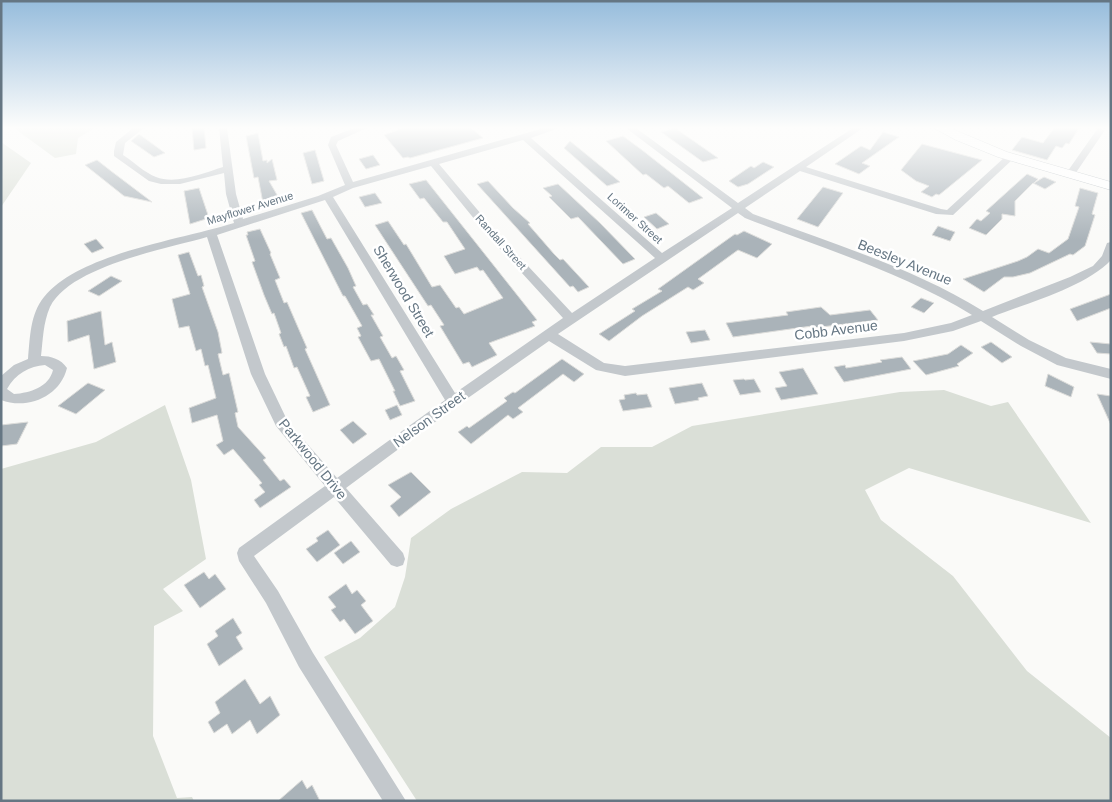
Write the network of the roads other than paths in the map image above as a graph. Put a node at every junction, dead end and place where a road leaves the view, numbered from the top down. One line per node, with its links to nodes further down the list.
1 (130, 165): 13 (street)
2 (226, 165): 13 (street)
3 (341, 165): 15 (street)
4 (424, 165): 15 (street, Mayflower Avenue)
5 (435, 165): 24 (street, Randall Street)
6 (557, 165): 22 (street, Lorimer Street)
7 (681, 165): 18 (street, Beesley Avenue)
8 (803, 165): 12 (street, Nelson Street)
9 (1001, 165): 12 (street)
10 (1036, 165): 14 (main road)
11 (1077, 165): 14 (street)
12 (799, 168): 18 (street, Nelson Street)
13 (226, 169): 19 (street)
14 (1070, 175): 16 (main road)
15 (350, 186): 17 (street, Mayflower Avenue)
16 (1111, 186)
17 (328, 197): 19 (street, Mayflower Avenue); 29 (street, Sherwood Street)
18 (739, 208): 22 (street, Nelson Street); 23 (street, Beesley Avenue)
19 (239, 224): 20 (street, Mayflower Avenue)
20 (211, 233): 26 (street, Mayflower Avenue); 30 (street, Parkwood Drive)
21 (1111, 245): 23 (street, Cobb Avenue)
22 (661, 258): 24 (street, Nelson Street)
23 (984, 316): 25 (street, Cobb Avenue); 27 (street, Beesley Avenue)
24 (571, 318): 25 (street, Nelson Street)
25 (549, 335): 29 (street, Nelson Street)
26 (34, 362): 28 (street); 28 (street)
27 (1111, 374)
28 (1, 389)
29 (453, 401): 30 (street, Nelson Street)
30 (336, 488): 31 (street, Parkwood Drive); 32 (street, Nelson Street)
31 (397, 559)
32 (396, 801)

